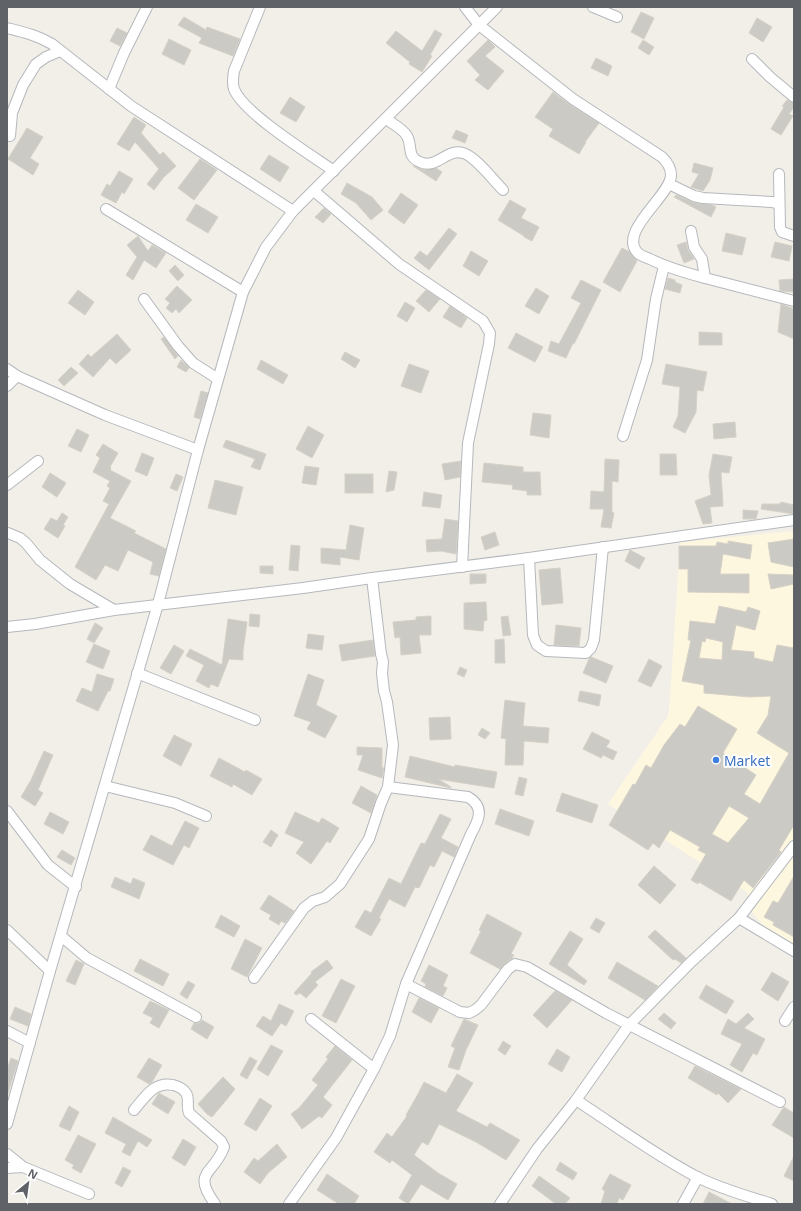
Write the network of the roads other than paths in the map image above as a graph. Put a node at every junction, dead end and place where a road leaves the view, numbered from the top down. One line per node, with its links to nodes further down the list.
1 (147, 7): 11 (street)
2 (260, 7): 15 (street)
3 (465, 7): 7 (street)
4 (497, 7): 7 (street)
5 (593, 7): 6 (street)
6 (617, 17)
7 (479, 25): 13 (street); 17 (street)
8 (7, 28): 9 (street)
9 (60, 51): 11 (street); 14 (street)
10 (752, 59): 12 (street)
11 (109, 89): 22 (street)
12 (794, 97)
13 (386, 118): 15 (street); 18 (street)
14 (10, 136)
15 (334, 171): 19 (street)
16 (779, 174): 20 (street)
17 (670, 184): 20 (street); 25 (street)
18 (503, 190)
19 (314, 191): 22 (street); 42 (street)
20 (779, 206): 24 (street)
21 (106, 209): 27 (street)
22 (293, 211): 27 (street)
23 (691, 231): 26 (street)
24 (794, 236)
25 (664, 266): 26 (street); 34 (street)
26 (705, 278): 29 (street)
27 (243, 292): 32 (street)
28 (144, 299): 32 (street)
29 (794, 301)
30 (7, 369): 31 (street)
31 (17, 376): 33 (street); 35 (street)
32 (218, 379): 35 (street)
33 (7, 386)
34 (623, 436)
35 (198, 450): 44 (street)
36 (38, 461): 37 (street)
37 (7, 486)
38 (794, 520): 40 (street)
39 (8, 533): 45 (street)
40 (603, 547): 41 (street); 41 (street)
41 (529, 558): 42 (street)
42 (462, 567): 43 (street)
43 (372, 578): 44 (street); 50 (street)
44 (158, 604): 45 (street); 47 (street)
45 (114, 610): 46 (street)
46 (7, 627)
47 (137, 673): 48 (street); 49 (street)
48 (255, 720)
49 (105, 786): 52 (street); 54 (street)
50 (388, 787): 60 (street); 61 (street)
51 (7, 810): 54 (street)
52 (206, 816)
53 (794, 846): 55 (street)
54 (76, 886): 57 (street)
55 (739, 918): 58 (street); 66 (street)
56 (7, 930): 59 (street)
57 (61, 936): 59 (street); 63 (street)
58 (794, 951)
59 (50, 971): 68 (street)
60 (254, 978)
61 (406, 984): 66 (street); 69 (street)
62 (794, 1007): 65 (street)
63 (196, 1018)
64 (311, 1019): 69 (street)
65 (785, 1021)
66 (629, 1024): 70 (street); 71 (street)
67 (7, 1031): 68 (street)
68 (30, 1043): 73 (street)
69 (374, 1069): 80 (street)
70 (576, 1100): 77 (street); 81 (street)
71 (780, 1102)
72 (134, 1110): 79 (street)
73 (7, 1123)
74 (7, 1154): 75 (street)
75 (23, 1167): 76 (street); 78 (street)
76 (7, 1168)
77 (698, 1177): 82 (street); 83 (street)
78 (89, 1194)
79 (215, 1204)
80 (289, 1204)
81 (500, 1204)
82 (683, 1204)
83 (772, 1204)

